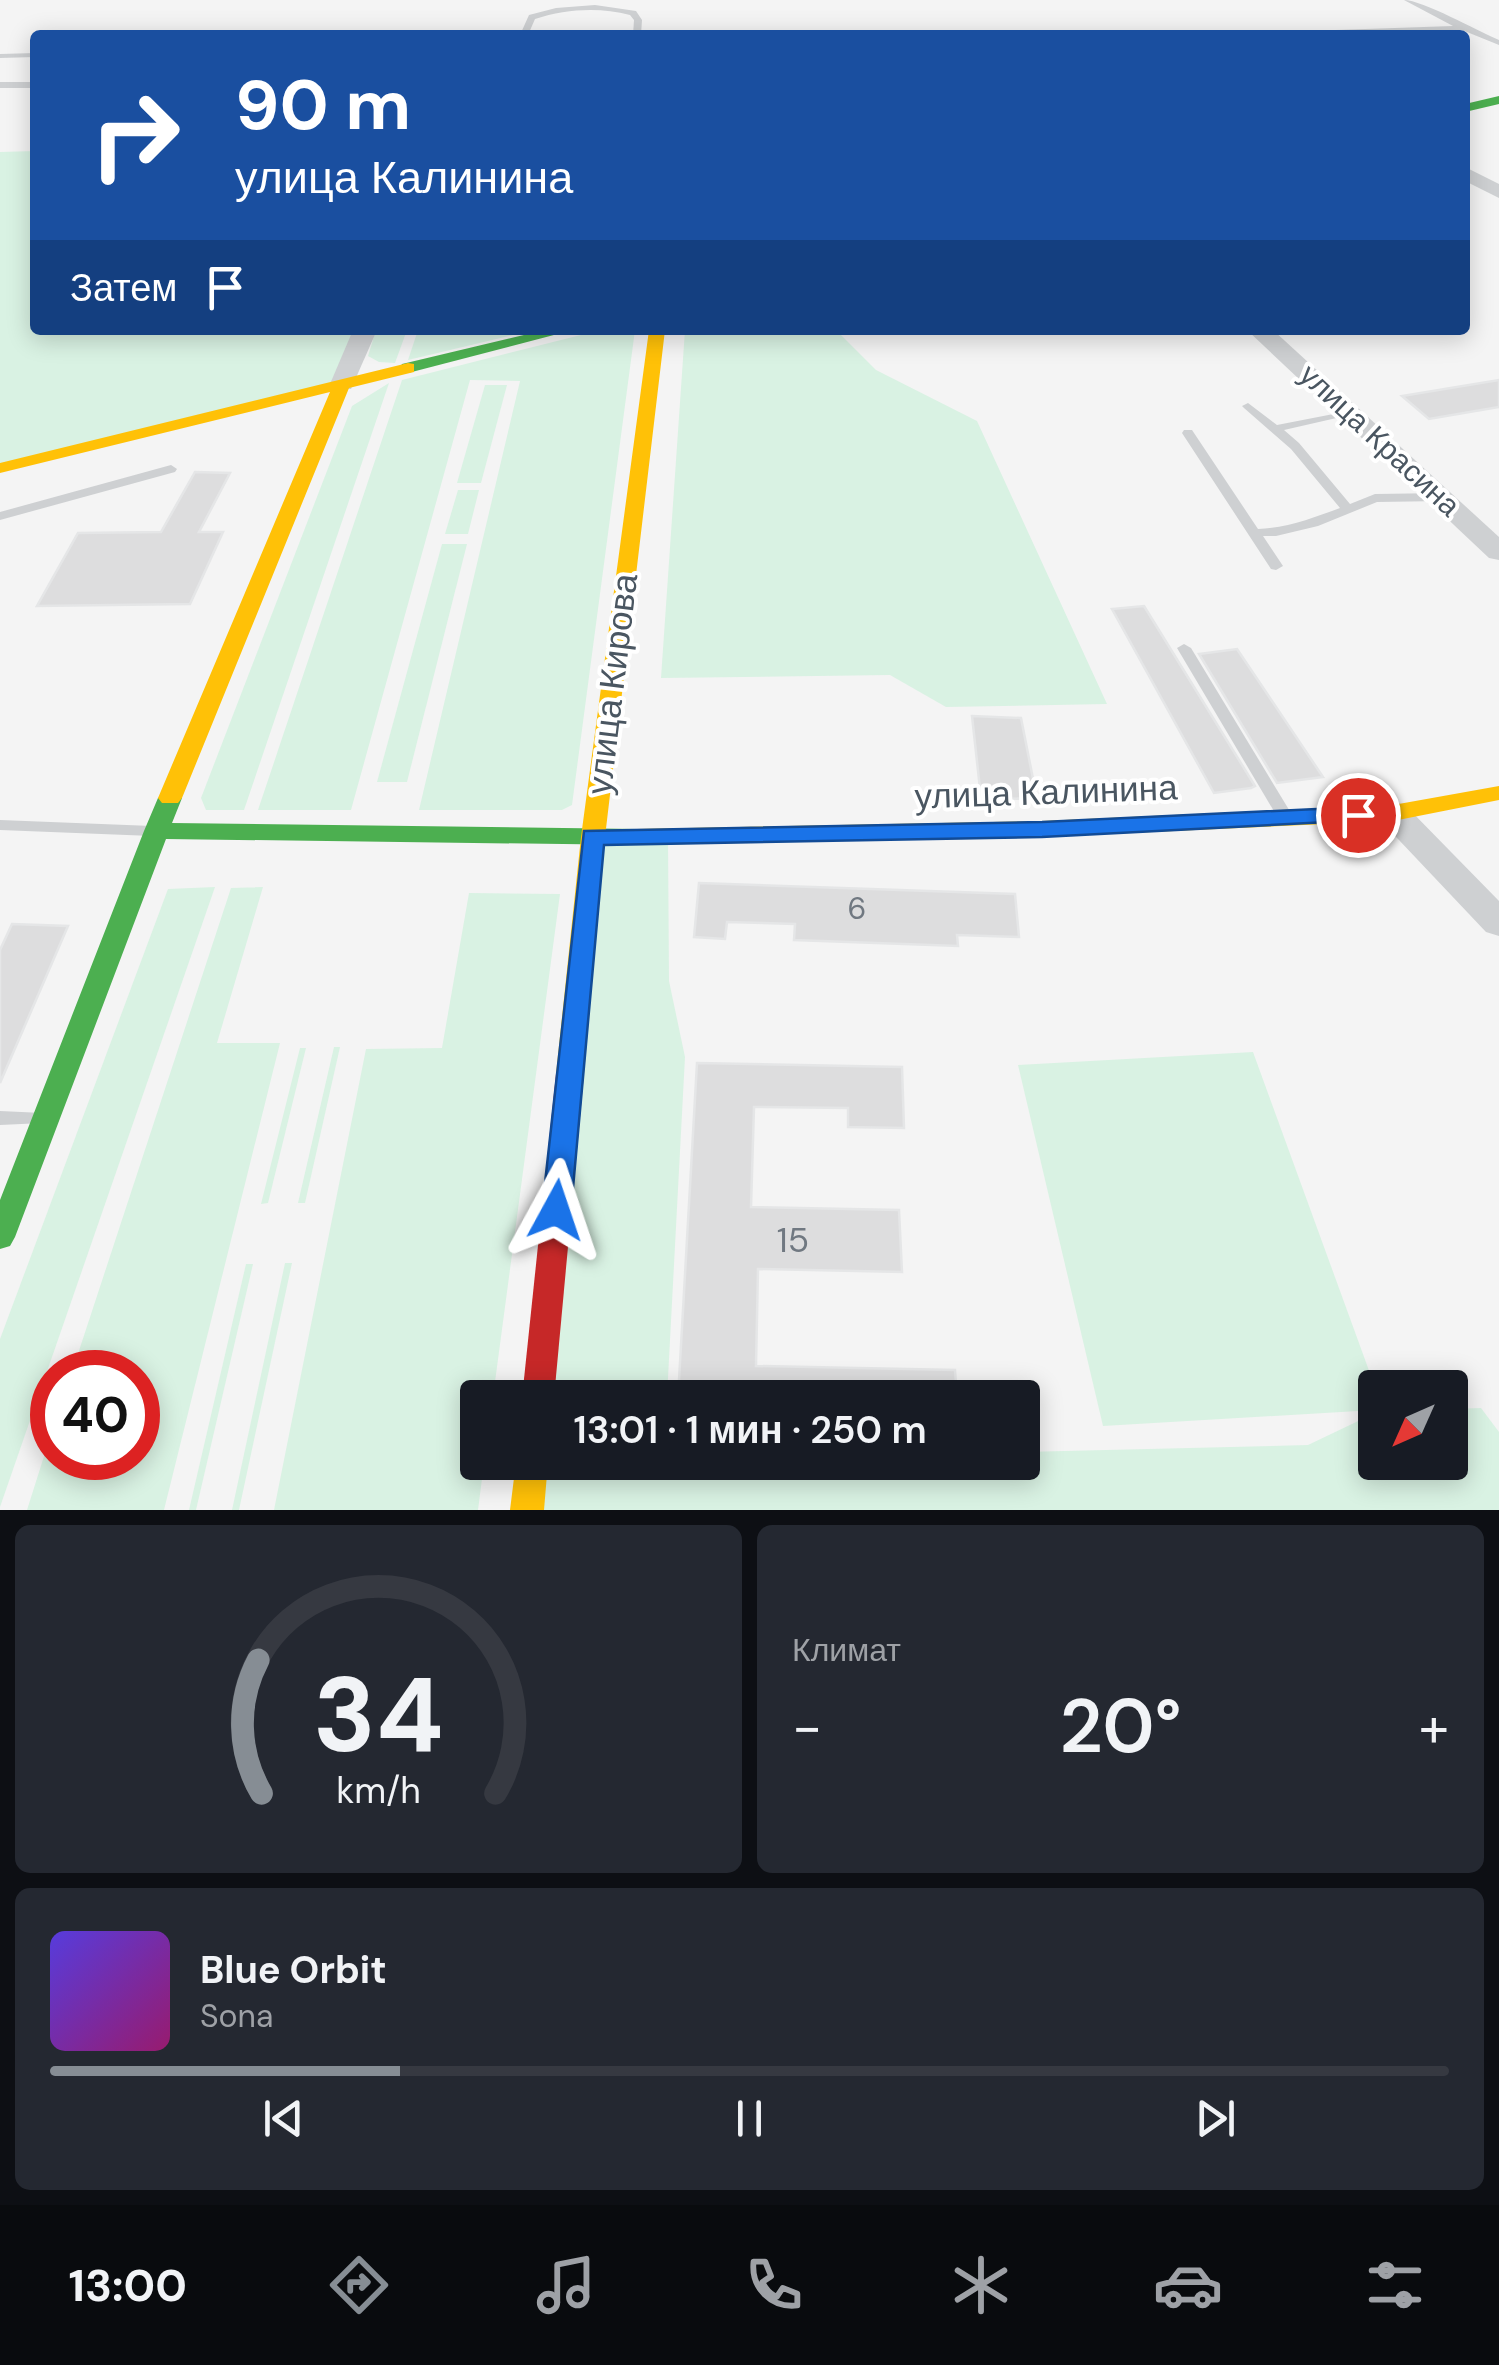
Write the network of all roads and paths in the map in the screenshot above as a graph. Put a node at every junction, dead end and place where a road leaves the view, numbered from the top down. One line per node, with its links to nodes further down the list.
1 (560, 0): 4 (lane)
2 (626, 0): 5 (lane)
3 (1408, 0): 6 (lane)
4 (552, 9): 5 (lane); 7 (lane)
5 (621, 10): 8 (lane)
6 (1463, 28): 9 (lane); 10 (lane)
7 (526, 30)
8 (637, 30)
9 (1401, 30)
10 (1469, 30)
11 (1470, 30): 12 (lane)
12 (1499, 40)
13 (30, 55): 14 (lane)
14 (0, 56)
15 (30, 84): 16 (lane)
16 (0, 85)
17 (1499, 100): 18 (street)
18 (1470, 107)
19 (1470, 176): 20 (street)
20 (1499, 192)
21 (363, 335): 25 (street)
22 (544, 335): 25 (street)
23 (656, 335): 44 (street, улица Кирова)
24 (1265, 335): 27 (street, улица Красина)
25 (342, 384): 30 (street); 43 (street)
26 (1248, 406): 28 (lane)
27 (1350, 412): 28 (lane); 32 (street, улица Красина)
28 (1274, 428): 33 (lane)
29 (1188, 433): 35 (lane)
30 (0, 468)
31 (171, 468): 34 (lane)
32 (1443, 497): 33 (lane); 36 (street, улица Красина)
33 (1348, 509): 35 (lane)
34 (0, 516)
35 (1255, 533): 37 (lane)
36 (1499, 552)
37 (1276, 566)
38 (1184, 648): 41 (lane)
39 (1499, 792): 40 (street, улица Калинина)
40 (1393, 813): 41 (street, улица Калинина); 45 (street)
41 (1286, 818): 44 (street, улица Калинина)
42 (0, 825): 43 (lane)
43 (156, 831): 44 (street, улица Калинина); 47 (street)
44 (593, 837): 49 (street, улица Кирова)
45 (1499, 923)
46 (0, 1118): 47 (lane)
47 (46, 1118): 48 (street)
48 (0, 1237)
49 (540, 1380)
50 (530, 1480): 51 (street)
51 (527, 1510)

